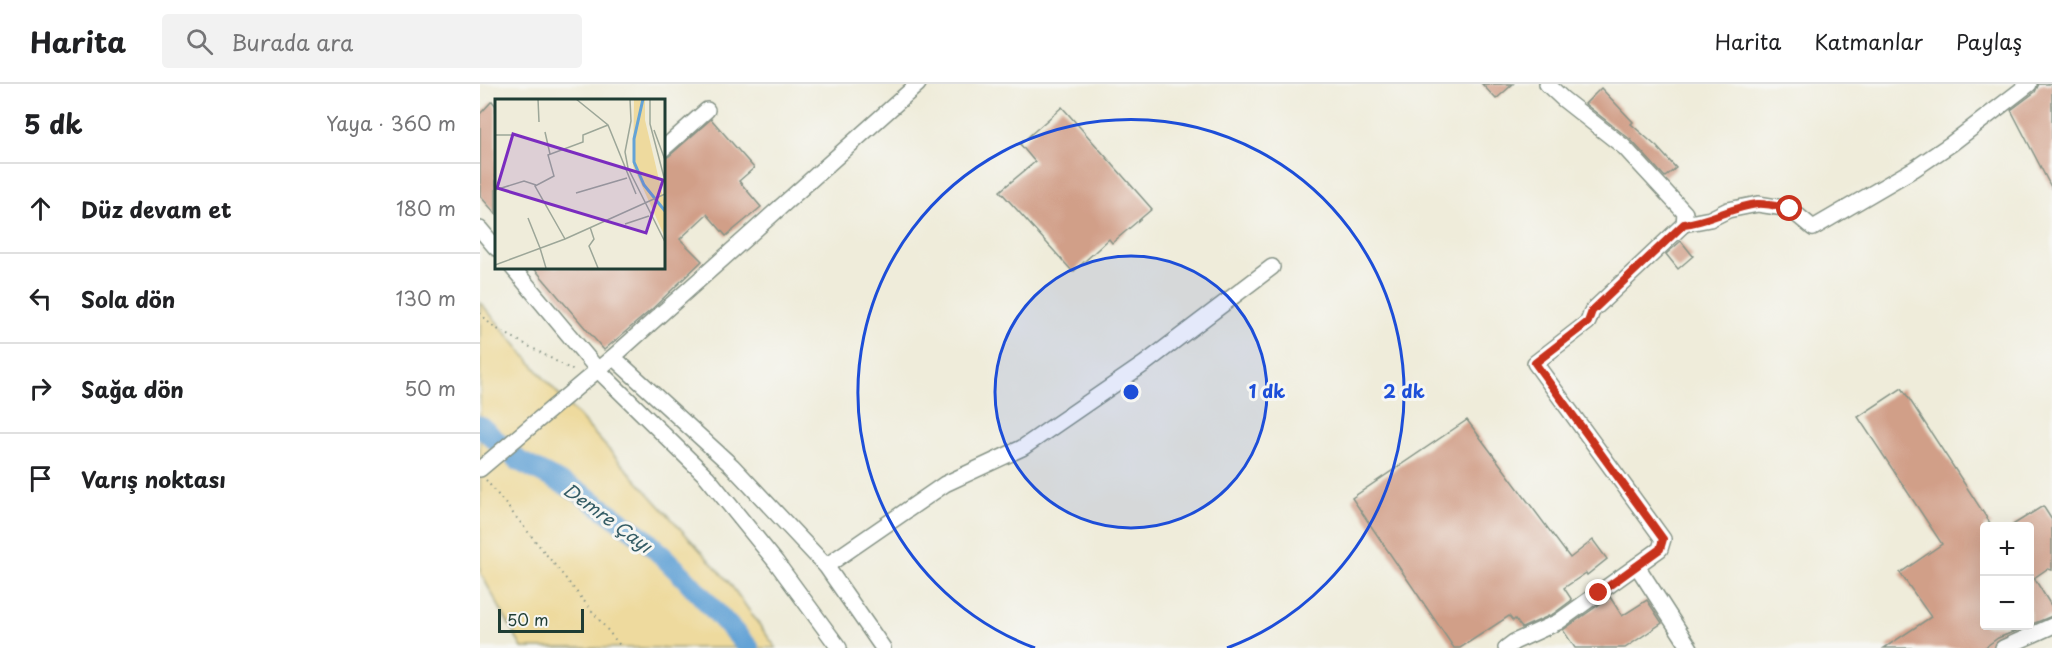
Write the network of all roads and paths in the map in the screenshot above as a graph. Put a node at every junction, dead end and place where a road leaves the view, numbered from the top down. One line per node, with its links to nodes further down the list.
1 (918, 84): 12 (street)
2 (1547, 84): 6 (street)
3 (2029, 84): 6 (street)
4 (707, 110): 5 (street)
5 (664, 148)
6 (1684, 224): 16 (street)
7 (480, 229): 8 (street)
8 (495, 247)
9 (1272, 267): 15 (street)
10 (513, 268): 13 (street)
11 (480, 313): 13 (path)
12 (613, 357): 13 (street); 15 (street)
13 (598, 370): 14 (street); 19 (street)
14 (480, 471): 18 (path)
15 (826, 566): 20 (street)
16 (1637, 566): 21 (street); 22 (street)
17 (2052, 626): 23 (street)
18 (622, 648)
19 (838, 648)
20 (883, 648)
21 (1506, 648)
22 (1690, 648)
23 (2003, 648)

